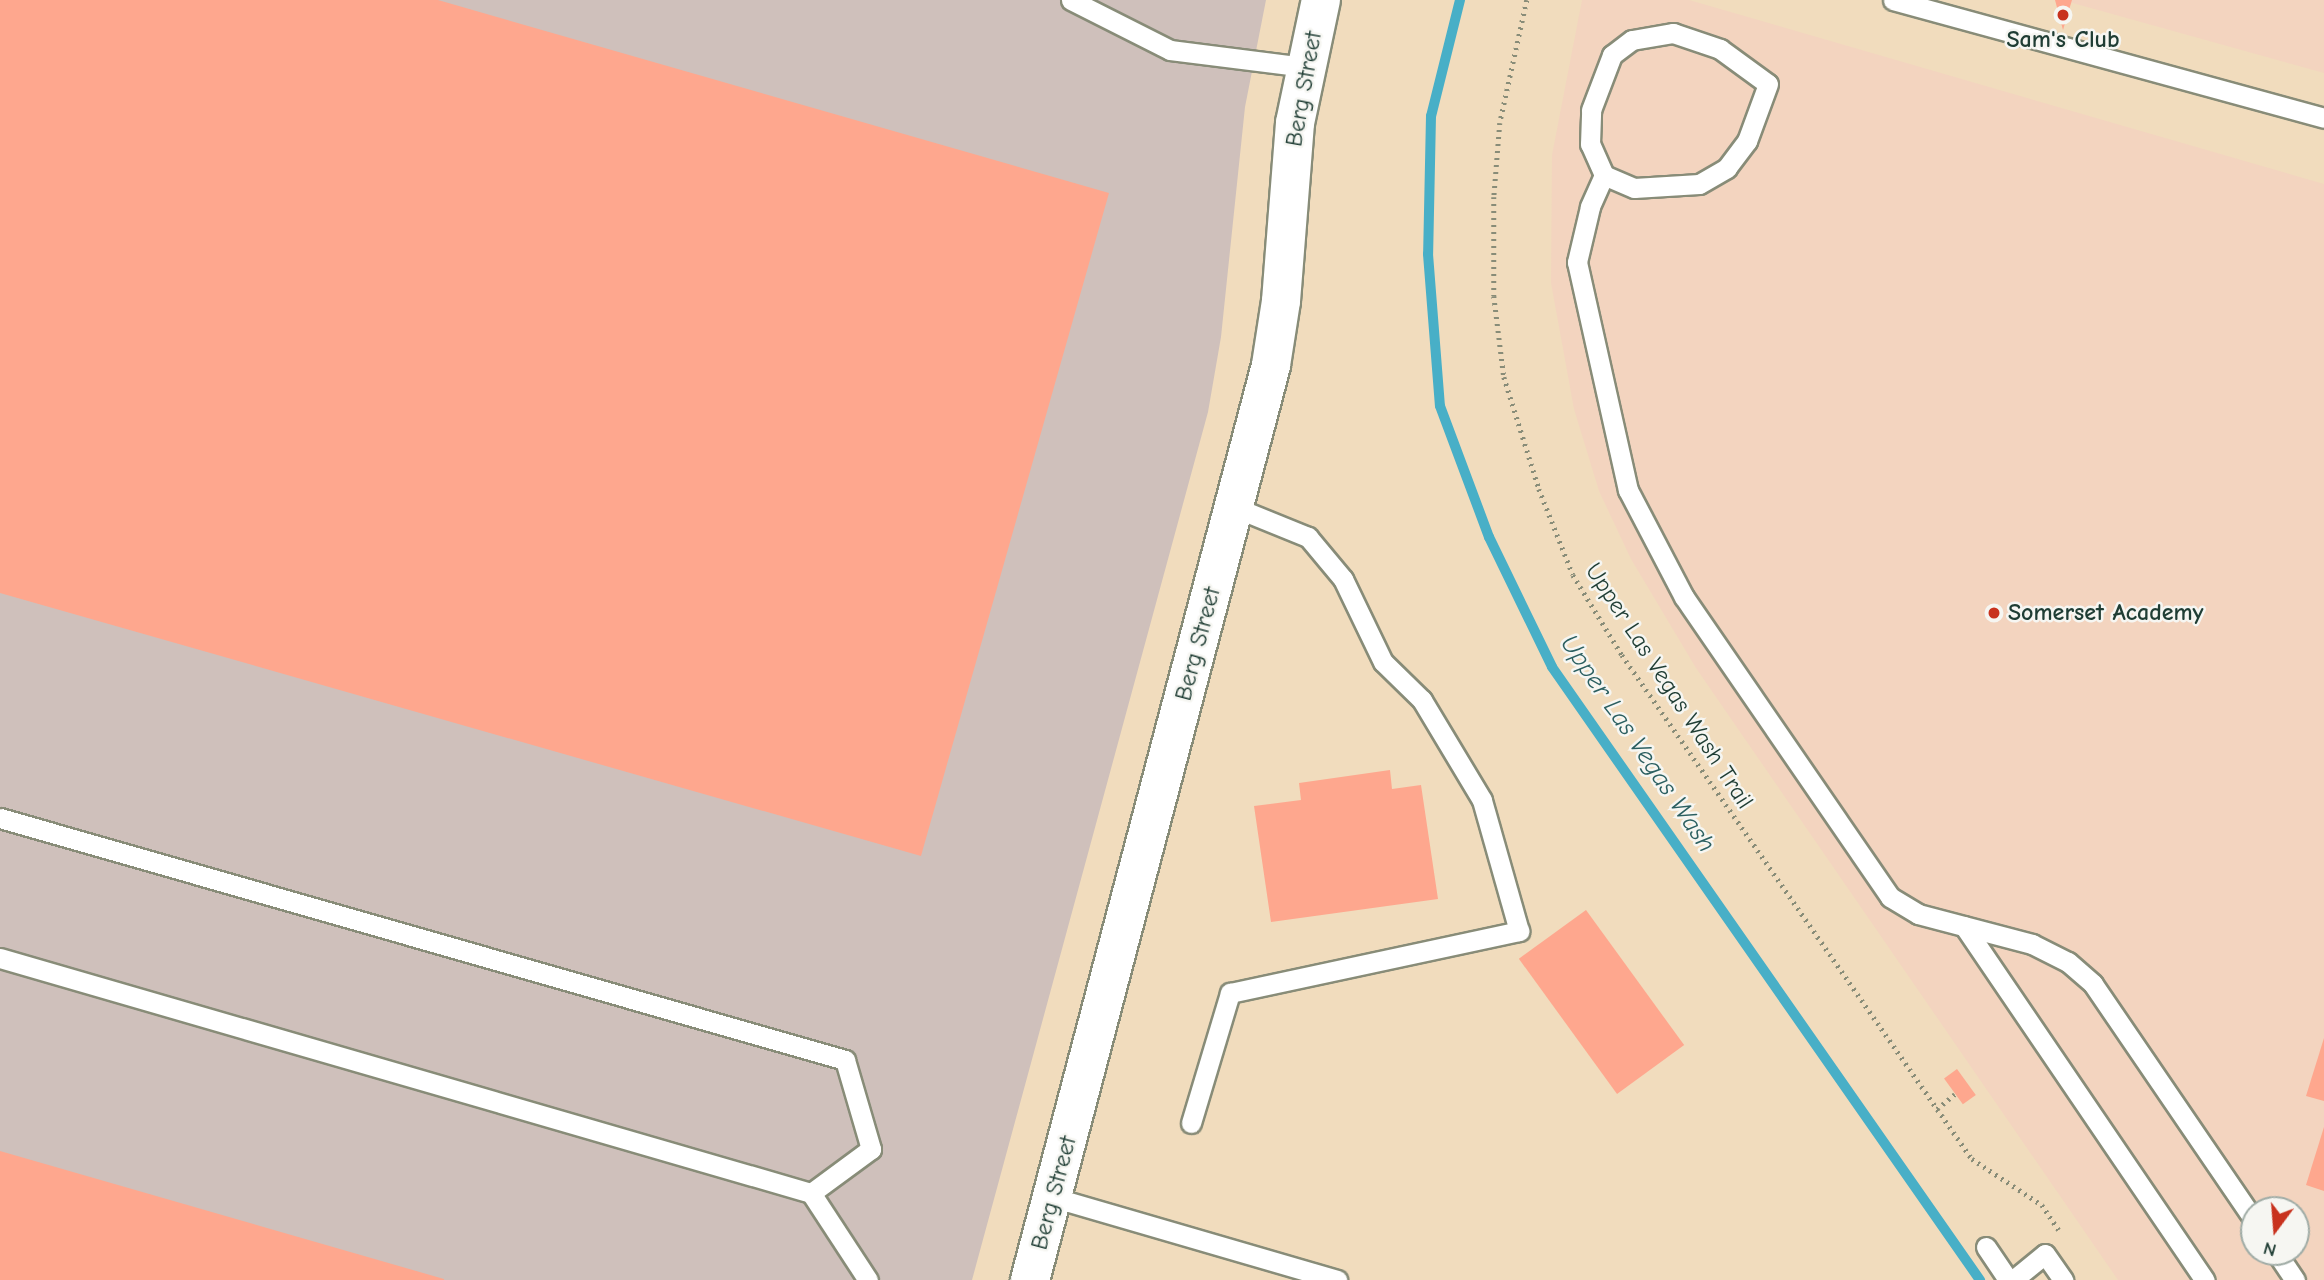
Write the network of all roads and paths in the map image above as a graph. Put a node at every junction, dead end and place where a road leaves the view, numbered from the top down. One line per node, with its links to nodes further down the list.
1 (1071, 0): 5 (lane)
2 (1321, 0): 5 (street, Berg Street)
3 (1527, 0): 13 (path, Upper Las Vegas Wash Trail)
4 (1892, 0): 6 (lane)
5 (1304, 67): 8 (street, Berg Street)
6 (2324, 118)
7 (1604, 175): 7 (lane); 10 (lane)
8 (1234, 507): 14 (lane); 16 (street, Berg Street)
9 (0, 818): 15 (lane)
10 (1964, 926): 17 (lane); 25 (lane)
11 (0, 958): 15 (lane)
12 (1955, 1094): 13 (path)
13 (1937, 1109): 18 (path, Upper Las Vegas Wash Trail)
14 (1191, 1123)
15 (811, 1193): 20 (lane)
16 (1052, 1197): 21 (street, Berg Street); 22 (lane)
17 (2240, 1199)
18 (2064, 1237)
19 (1986, 1247): 23 (lane)
20 (868, 1280)
21 (1030, 1280)
22 (1337, 1280)
23 (2011, 1280): 24 (lane)
24 (2063, 1280)
25 (2205, 1280)

